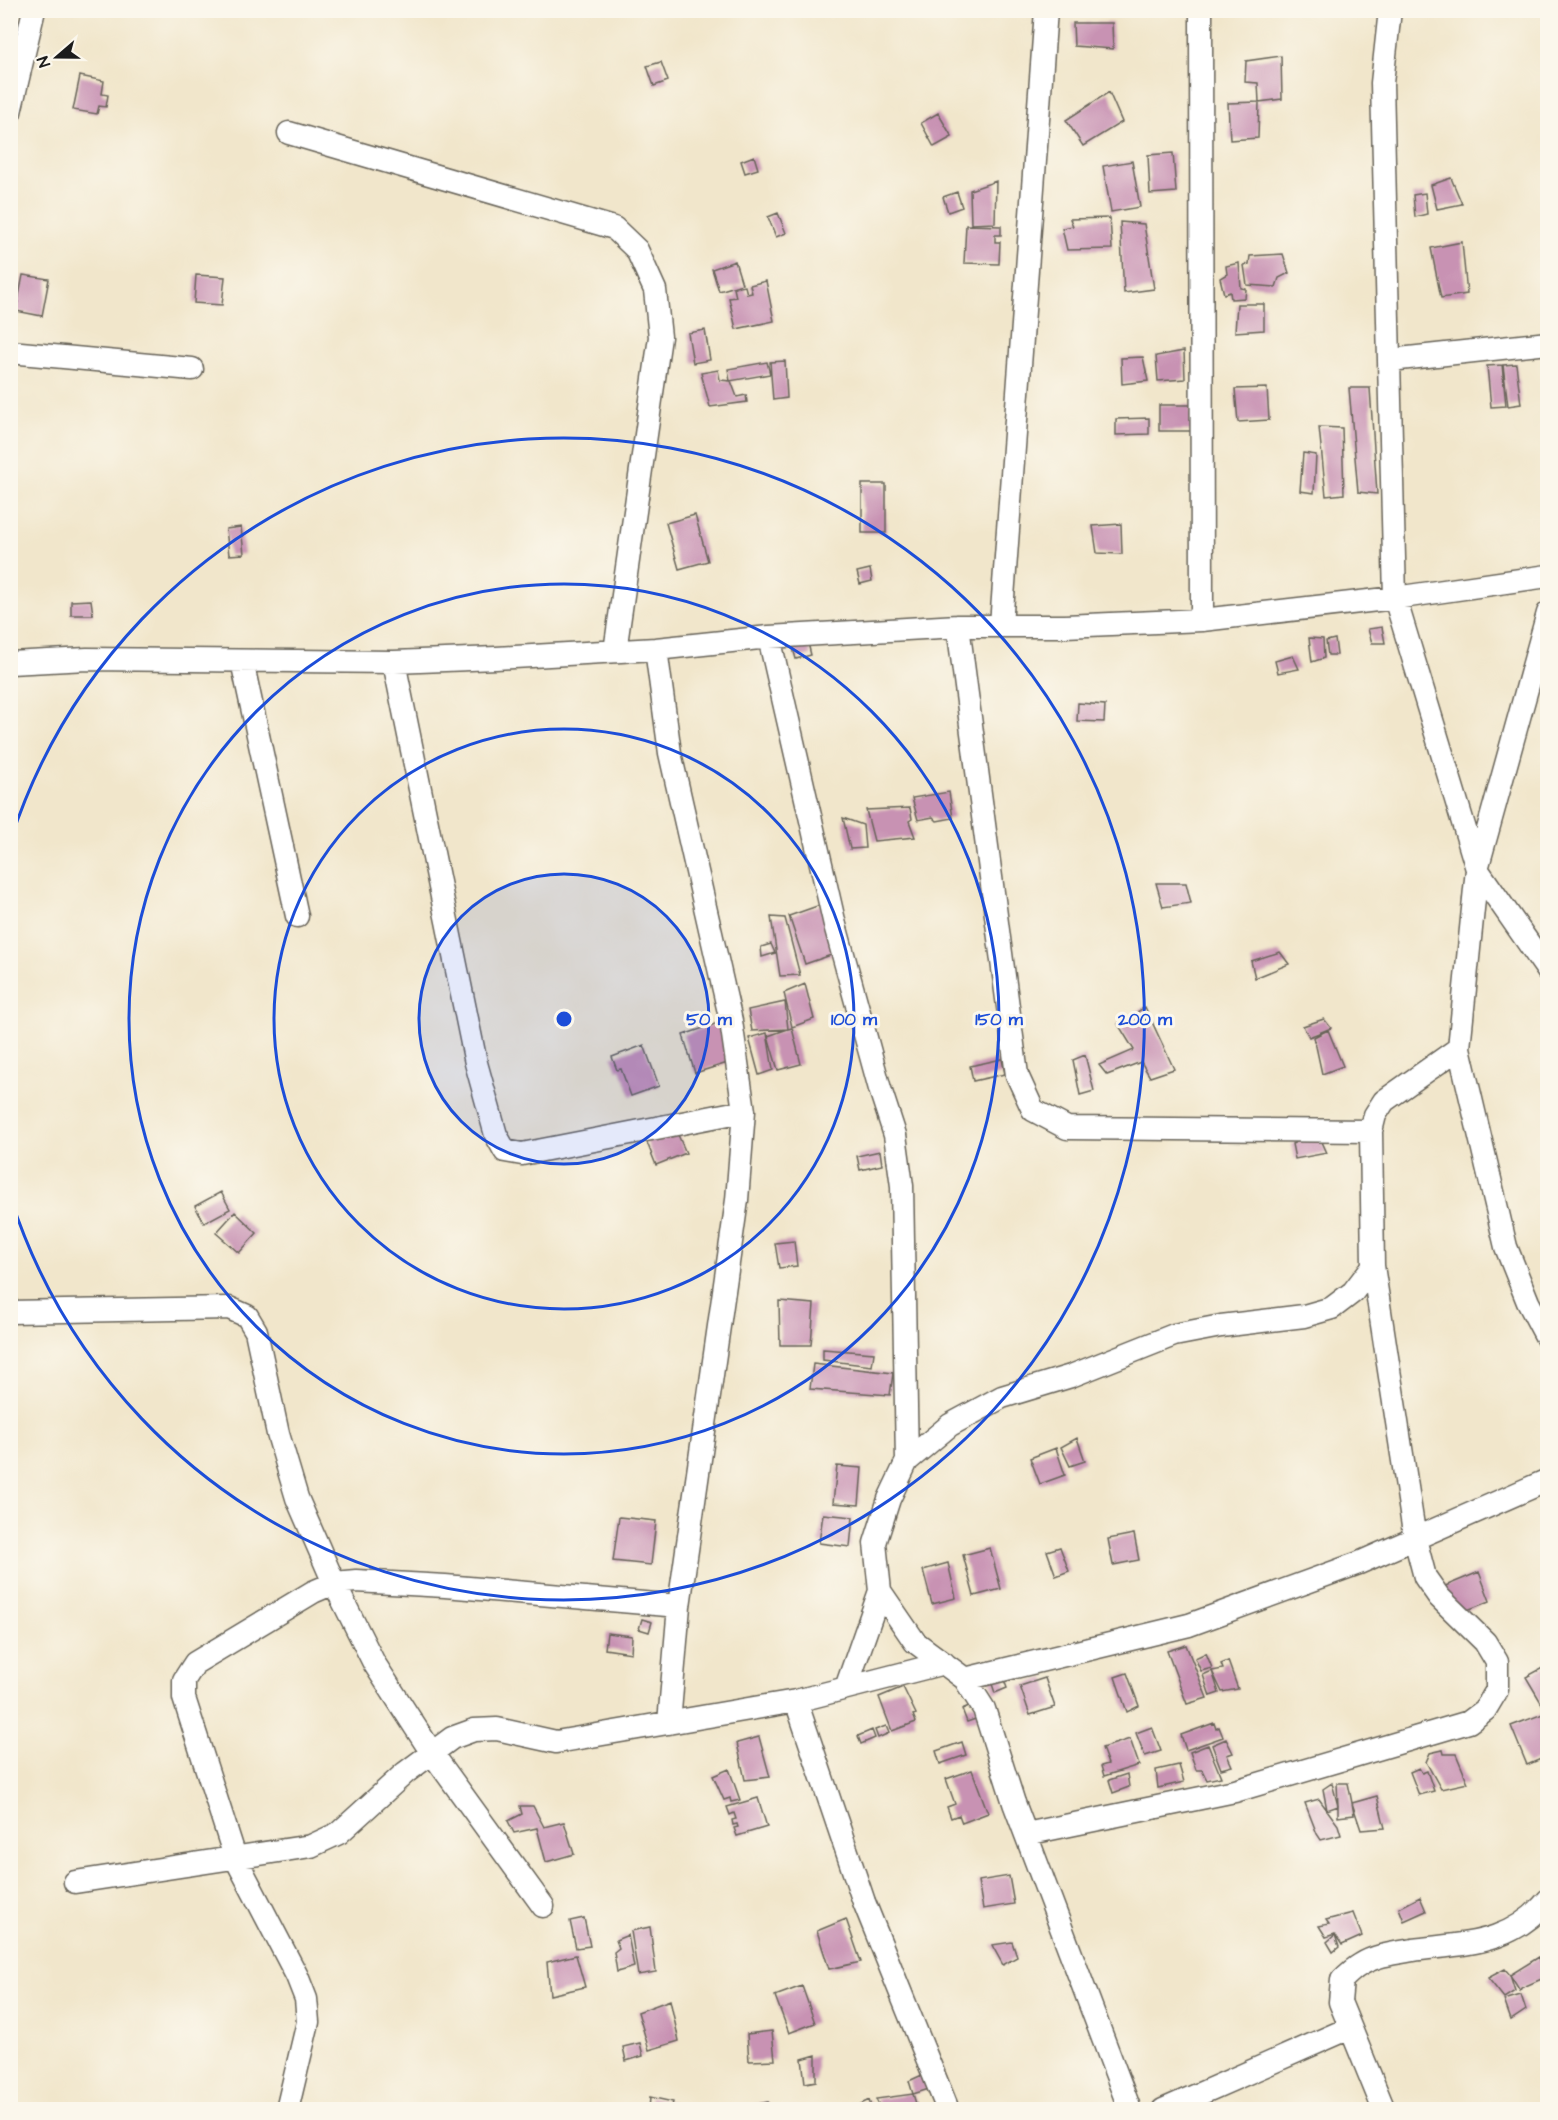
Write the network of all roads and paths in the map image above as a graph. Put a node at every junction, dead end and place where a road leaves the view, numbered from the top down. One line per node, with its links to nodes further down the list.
1 (34, 10): 5 (street)
2 (1046, 10): 15 (street)
3 (1201, 10): 14 (street)
4 (1390, 10): 9 (street)
5 (10, 112)
6 (290, 133): 19 (street)
7 (1548, 342): 9 (street)
8 (10, 352): 10 (street)
9 (1390, 360): 12 (street)
10 (192, 369)
11 (1548, 576): 12 (street)
12 (1395, 598): 14 (street); 23 (street)
13 (1548, 613): 23 (street)
14 (1202, 620): 15 (street)
15 (1001, 625): 16 (street)
16 (958, 626): 17 (street); 28 (street)
17 (770, 637): 18 (street); 32 (street)
18 (656, 649): 19 (street); 27 (street)
19 (615, 651): 21 (street)
20 (242, 661): 21 (street); 22 (street); 24 (street)
21 (394, 662): 27 (street)
22 (10, 663)
23 (1477, 869): 25 (street); 26 (street)
24 (297, 916)
25 (1548, 971)
26 (1460, 1048): 28 (street); 31 (street)
27 (744, 1111): 37 (street)
28 (1371, 1131): 29 (street)
29 (1373, 1266): 32 (street); 34 (street)
30 (10, 1312): 35 (street)
31 (1548, 1340)
32 (907, 1461): 36 (street)
33 (1548, 1480): 34 (street)
34 (1415, 1539): 39 (street); 44 (street)
35 (334, 1582): 37 (street); 43 (street); 45 (street)
36 (880, 1591): 38 (street); 40 (street)
37 (679, 1606): 42 (street)
38 (944, 1663): 39 (street); 40 (street)
39 (965, 1680): 44 (street)
40 (846, 1688): 41 (street)
41 (796, 1701): 42 (street); 51 (street)
42 (669, 1723): 43 (street)
43 (432, 1753): 45 (street); 48 (street)
44 (1026, 1834): 52 (street)
45 (235, 1857): 46 (street); 50 (street)
46 (75, 1882)
47 (1548, 1900): 49 (street)
48 (543, 1906)
49 (1350, 2028): 53 (street); 54 (street)
50 (287, 2109)
51 (948, 2109)
52 (1130, 2109)
53 (1162, 2109)
54 (1384, 2109)

